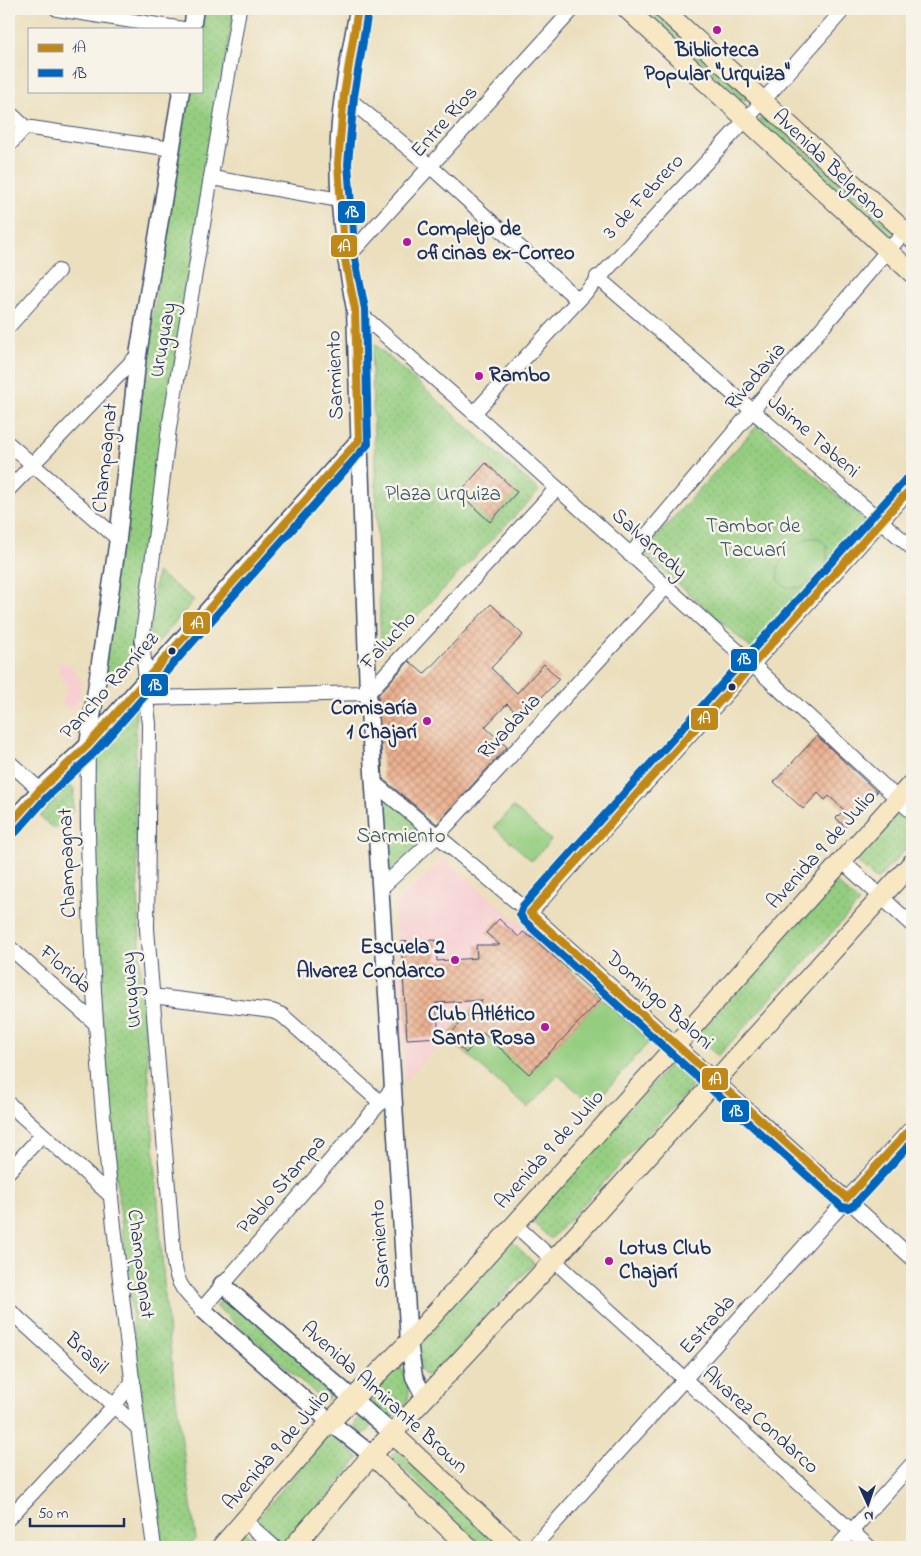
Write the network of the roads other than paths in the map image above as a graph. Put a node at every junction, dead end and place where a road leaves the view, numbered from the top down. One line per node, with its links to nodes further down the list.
1 (57, 9): 9 (street)
2 (195, 9): 10 (street)
3 (240, 9): 20 (street, Uruguay)
4 (358, 9): 12 (street, Sarmiento)
5 (573, 9): 19 (street, Entre Ríos)
6 (628, 9): 15 (main road, Avenida Belgrano)
7 (663, 9): 13 (main road, Avenida Belgrano)
8 (844, 9): 13 (street, 3 de Febrero)
9 (177, 28)
10 (192, 28)
11 (182, 92): 18 (street, Champagnat)
12 (344, 95): 19 (street); 21 (street, Sarmiento)
13 (763, 101): 15 (street, 3 de Febrero); 22 (main road, Avenida Belgrano)
14 (9, 112): 16 (street)
15 (746, 118): 23 (main road, Avenida Belgrano); 27 (street, 3 de Febrero)
16 (25, 127): 17 (street); 18 (street)
17 (9, 145)
18 (172, 149): 31 (street, Champagnat)
19 (431, 167): 24 (street, Entre Ríos); 28 (street)
20 (212, 178): 21 (street); 46 (street, Uruguay)
21 (340, 200): 24 (street, Sarmiento)
22 (910, 232): 23 (street, Rivadavia)
23 (887, 251): 26 (main road, Avenida Belgrano); 32 (street, Rivadavia)
24 (345, 260): 29 (street, Sarmiento)
25 (58, 271): 30 (street)
26 (912, 273)
27 (597, 277): 28 (street, 3 de Febrero); 32 (street, Jaime Tabeni)
28 (578, 300): 33 (street, 3 de Febrero)
29 (355, 309): 33 (street, Salvarredy); 34 (street, Sarmiento)
30 (9, 326)
31 (138, 355): 36 (street); 41 (street, Champagnat)
32 (753, 412): 40 (street, Jaime Tabeni); 43 (street, Rivadavia)
33 (474, 413): 38 (street, Salvarredy)
34 (360, 440): 46 (street, Pancho Ramírez); 47 (street, Sarmiento)
35 (9, 444): 36 (street)
36 (31, 465): 39 (street); 41 (street)
37 (912, 487): 40 (street)
38 (557, 488): 43 (street, Salvarredy); 47 (street, Falucho)
39 (9, 489)
40 (881, 522): 42 (street, Jaime Tabeni); 45 (street)
41 (118, 539): 48 (street, Champagnat)
42 (912, 548)
43 (630, 555): 44 (street, Salvarredy)
44 (666, 587): 45 (street, Salvarredy); 56 (street, Rivadavia)
45 (753, 665): 53 (street, Salvarredy); 61 (street)
46 (143, 689): 47 (street, Falucho); 48 (street, Pancho Ramírez); 64 (street, Uruguay)
47 (368, 693): 50 (street, Sarmiento)
48 (88, 745): 52 (street, Pancho Ramírez); 65 (street, Champagnat)
49 (9, 762): 52 (street)
50 (374, 782): 56 (street, Domingo Baloni); 59 (street, Sarmiento)
51 (912, 783): 53 (main road, Avenida 9 de Julio)
52 (40, 790): 55 (street, Pancho Ramírez)
53 (898, 798): 54 (street, Salvarredy); 57 (main road, Avenida 9 de Julio)
54 (912, 812)
55 (9, 825)
56 (438, 836): 59 (street, Rivadavia); 61 (street, Domingo Baloni)
57 (842, 861): 60 (street); 66 (main road, Avenida 9 de Julio)
58 (912, 863): 60 (main road)
59 (380, 889): 68 (street, Sarmiento)
60 (882, 897): 62 (street); 67 (main road)
61 (530, 913): 66 (street, Domingo Baloni)
62 (912, 925)
63 (9, 947): 65 (street, Florida)
64 (152, 996): 69 (street); 80 (street, Uruguay)
65 (94, 1022): 74 (street, Champagnat)
66 (677, 1043): 67 (street, Domingo Baloni); 76 (main road, Avenida 9 de Julio)
67 (717, 1080): 75 (street, Domingo Baloni); 78 (main road)
68 (393, 1088): 69 (street, Pablo Stampa); 82 (street, Sarmiento)
69 (381, 1103): 79 (street, Pablo Stampa)
70 (9, 1104): 72 (street)
71 (912, 1127): 75 (street, Estrada)
72 (42, 1135): 73 (street); 74 (street)
73 (9, 1171)
74 (110, 1195): 84 (street, Champagnat)
75 (847, 1198): 77 (street, Domingo Baloni); 83 (street, Estrada)
76 (514, 1224): 78 (street, Alvarez Condarco); 82 (main road, Avenida 9 de Julio)
77 (912, 1258)
78 (553, 1261): 83 (street, Alvarez Condarco); 86 (main road)
79 (222, 1284): 80 (street, Pablo Stampa); 85 (street, Avenida Almirante Brown)
80 (202, 1309): 88 (street)
81 (9, 1310): 87 (street, Brasil)
82 (408, 1342): 85 (main road, Avenida 9 de Julio); 86 (street, Sarmiento)
83 (685, 1380): 95 (street, Alvarez Condarco); 102 (street, Estrada)
84 (133, 1381): 87 (street); 89 (street, Champagnat)
85 (351, 1398): 88 (main road, Avenida 9 de Julio); 90 (street, Avenida Almirante Brown)
86 (425, 1398): 90 (main road)
87 (114, 1406): 89 (street, Brasil); 93 (street)
88 (330, 1422): 91 (street); 94 (main road, Avenida 9 de Julio)
89 (138, 1427): 96 (street, Champagnat)
90 (393, 1434): 91 (main road); 101 (main road, Avenida Almirante Brown)
91 (372, 1455): 99 (main road); 100 (main road)
92 (912, 1464): 95 (street)
93 (9, 1518)
94 (245, 1521): 97 (main road, Avenida 9 de Julio); 98 (street)
95 (852, 1531): 103 (street); 104 (street, Alvarez Condarco)
96 (154, 1547)
97 (221, 1547)
98 (274, 1547)
99 (293, 1547)
100 (468, 1547)
101 (514, 1547)
102 (532, 1547)
103 (837, 1547)
104 (869, 1547)

